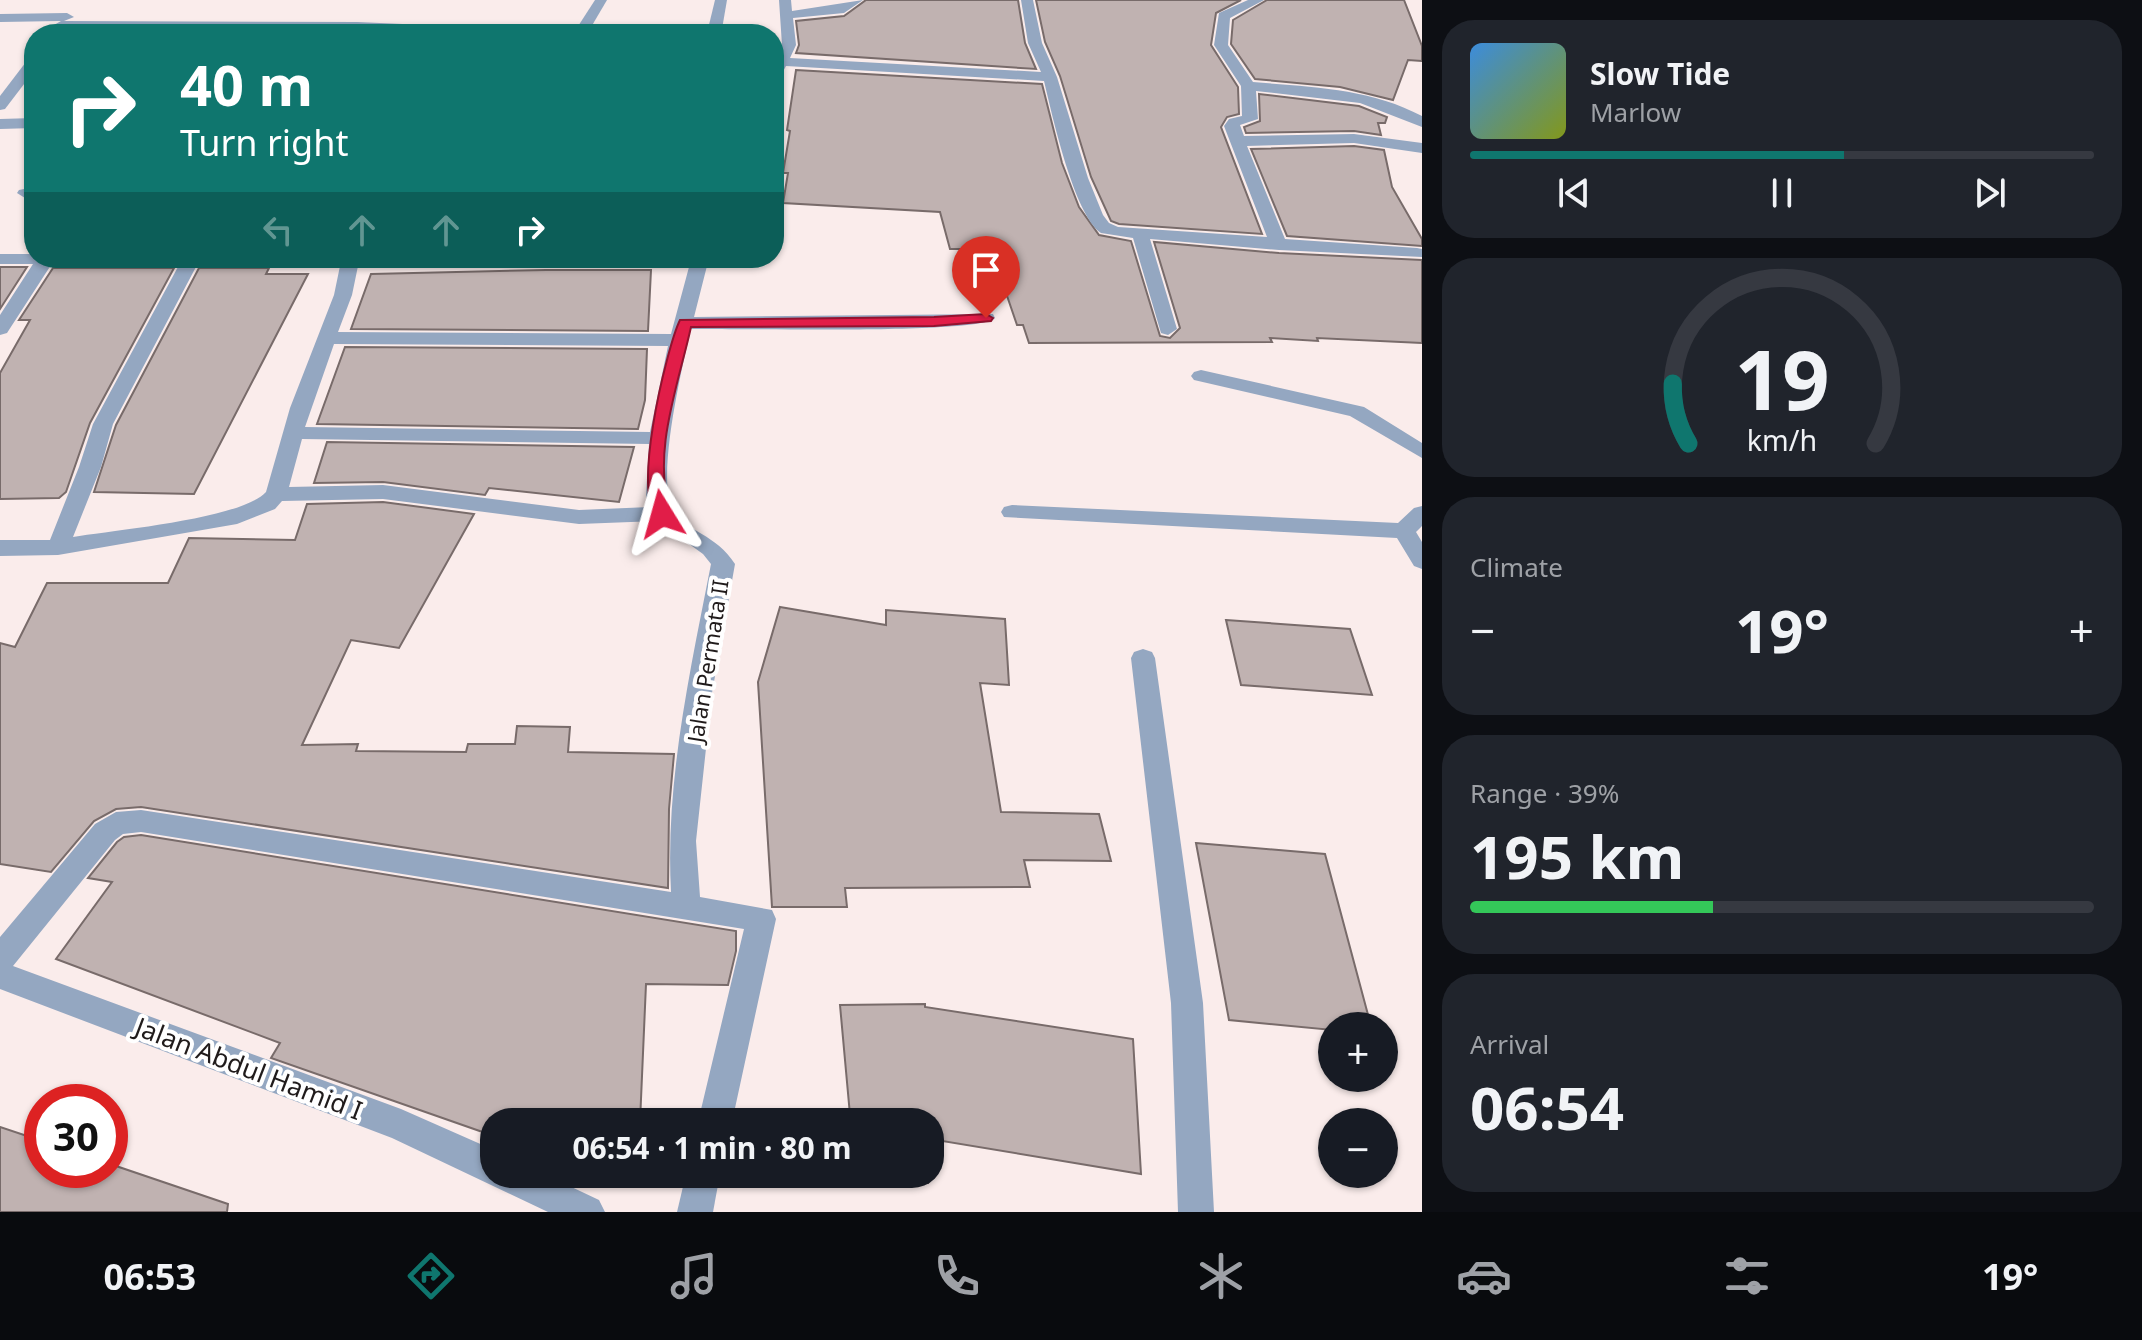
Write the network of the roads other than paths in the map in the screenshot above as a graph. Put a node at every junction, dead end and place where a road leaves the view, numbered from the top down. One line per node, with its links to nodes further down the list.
1 (601, 0): 11 (street)
2 (721, 0): 12 (street)
3 (785, 0): 7 (street)
4 (857, 0): 7 (street)
5 (1027, 0): 16 (street)
6 (1258, 0): 17 (street)
7 (788, 15): 13 (street)
8 (0, 18): 9 (street)
9 (64, 21): 10 (street)
10 (240, 24)
11 (586, 24)
12 (716, 24)
13 (784, 56)
14 (784, 69): 16 (street)
15 (24, 74): 18 (street)
16 (1050, 77): 24 (street)
17 (1248, 86): 19 (street); 22 (street)
18 (0, 106)
19 (1422, 122)
20 (24, 123): 21 (street)
21 (0, 124)
22 (1236, 141): 23 (street); 25 (street)
23 (1422, 148)
24 (1140, 234): 25 (street); 35 (street)
25 (1279, 245): 26 (street)
26 (1417, 253)
27 (24, 258): 28 (street)
28 (0, 259)
29 (40, 268): 34 (street)
30 (186, 268): 47 (street)
31 (349, 268): 37 (street)
32 (698, 268): 36 (street)
33 (986, 318): 36 (street)
34 (0, 329)
35 (1168, 329)
36 (683, 332): 37 (street); 40 (street)
37 (327, 338): 39 (street)
38 (1201, 376): 41 (street)
39 (293, 433): 40 (street); 42 (street)
40 (658, 438): 45 (street)
41 (1422, 452)
42 (276, 494): 45 (street); 47 (street)
43 (1012, 512): 46 (street)
44 (1422, 513): 46 (street)
45 (662, 514): 51 (street, Jalan Permata II)
46 (1404, 531): 49 (street)
47 (58, 547): 48 (street)
48 (0, 548)
49 (1422, 561)
50 (1143, 658): 60 (street)
51 (686, 906): 52 (street); 54 (street)
52 (0, 959)
53 (0, 975): 55 (street, Jalan Abdul Hamid I)
54 (718, 1108)
55 (480, 1162)
56 (536, 1188): 58 (street)
57 (700, 1188): 59 (street)
58 (587, 1212)
59 (695, 1212)
60 (1196, 1212)

